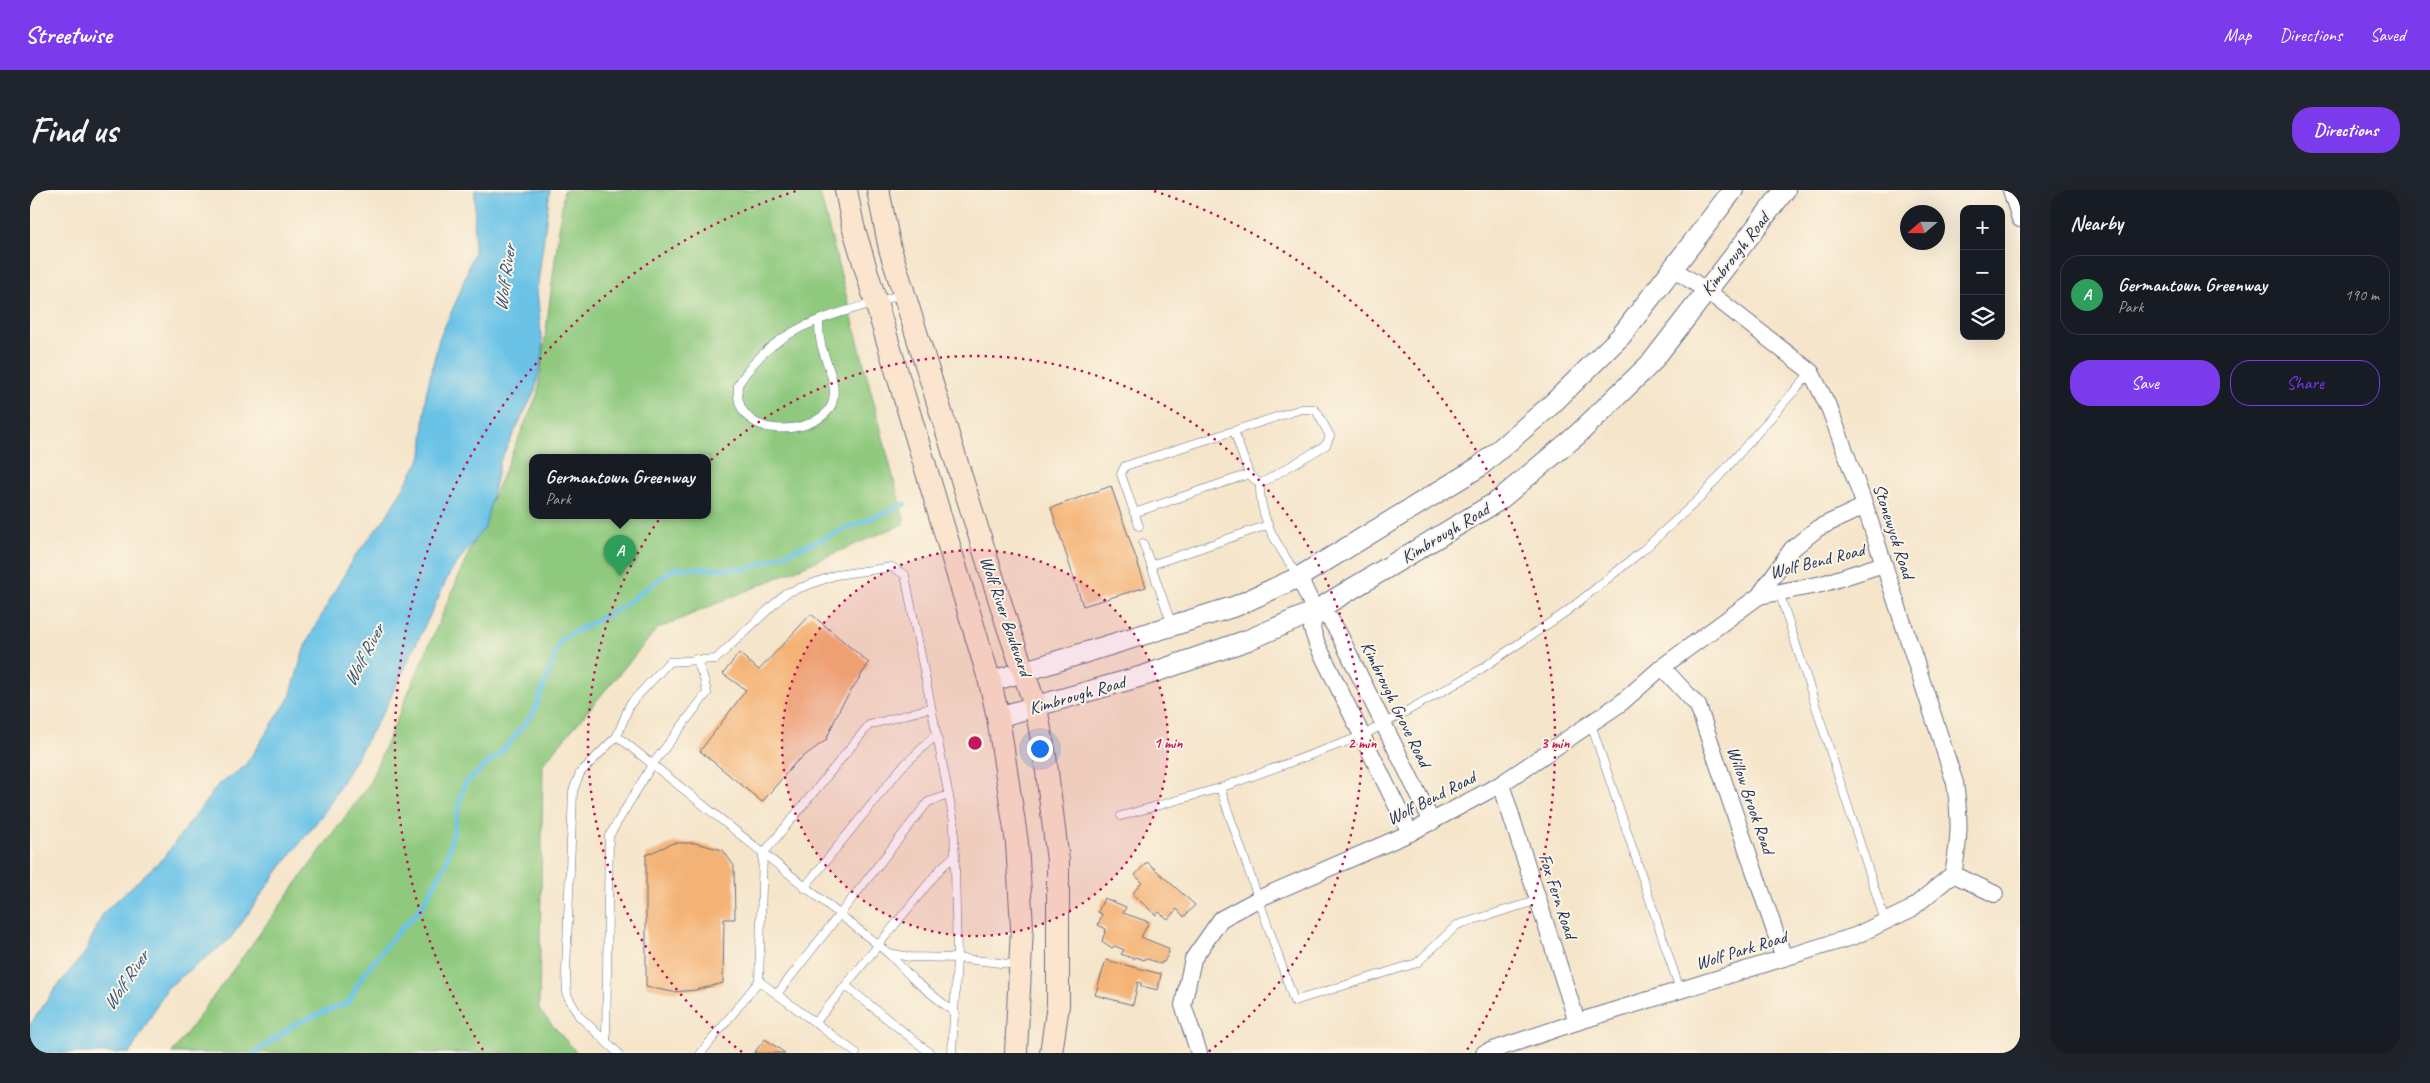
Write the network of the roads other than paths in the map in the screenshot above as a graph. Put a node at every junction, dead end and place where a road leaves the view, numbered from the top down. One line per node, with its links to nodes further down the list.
1 (846, 190): 10 (main road, Wolf River Boulevard)
2 (878, 190): 9 (main road, Wolf River Boulevard)
3 (1733, 190): 7 (street)
4 (1785, 190): 8 (street, Kimbrough Road)
5 (2011, 190): 6 (street)
6 (2020, 219)
7 (1673, 269): 8 (street, Stonewyck Road); 24 (street)
8 (1706, 290): 12 (street, Stonewyck Road); 27 (street, Kimbrough Road)
9 (904, 293): 10 (lane); 31 (main road, Wolf River Boulevard)
10 (876, 302): 11 (lane); 32 (main road, Wolf River Boulevard)
11 (819, 320): 11 (lane)
12 (1811, 372): 16 (street, Stonewyck Road); 37 (lane)
13 (1234, 431): 14 (lane); 15 (lane); 17 (lane)
14 (1249, 474): 15 (lane); 17 (lane)
15 (1260, 484): 18 (lane)
16 (1865, 506): 21 (street, Stonewyck Road); 23 (street, Wolf Bend Road)
17 (1134, 513): 19 (lane)
18 (1268, 524): 22 (lane); 24 (lane)
19 (1139, 526)
20 (1143, 543): 22 (lane)
21 (1884, 564): 25 (street, Wolf Bend Road); 50 (street, Stonewyck Road)
22 (1151, 565): 28 (lane)
23 (1774, 574): 25 (lane); 26 (street, Wolf Bend Road)
24 (1299, 578): 27 (street, Kimbrough Grove Road); 28 (street)
25 (1779, 592): 26 (street, Wolf Bend Road); 56 (lane)
26 (1759, 596): 30 (street, Wolf Bend Road)
27 (1316, 611): 34 (street, Kimbrough Road); 37 (street, Kimbrough Grove Road); 40 (street)
28 (1172, 625): 31 (street)
29 (696, 659): 33 (lane); 39 (lane); 41 (lane)
30 (1662, 667): 36 (street, Wolf Bend Road); 60 (street, Willow Brook Road)
31 (1025, 671): 32 (street); 34 (main road, Wolf River Boulevard)
32 (990, 682): 35 (main road, Wolf River Boulevard)
33 (930, 708): 38 (lane); 48 (lane)
34 (1036, 708): 35 (street, Kimbrough Road); 76 (main road, Wolf River Boulevard)
35 (998, 717): 61 (main road, Wolf River Boulevard)
36 (1591, 724): 42 (street, Wolf Bend Road); 64 (lane)
37 (1384, 726): 40 (lane); 46 (street, Kimbrough Grove Road)
38 (936, 735): 44 (lane); 51 (lane)
39 (617, 736): 41 (lane); 69 (lane)
40 (1362, 736): 43 (lane); 47 (street)
41 (652, 765): 48 (lane); 69 (lane)
42 (1501, 784): 46 (street, Wolf Bend Road); 54 (street, Fox Fern Road)
43 (1220, 788): 45 (lane); 53 (lane)
44 (948, 796): 49 (lane); 55 (lane)
45 (1121, 816)
46 (1432, 822): 47 (street, Wolf Bend Road)
47 (1410, 833): 53 (street, Wolf Bend Road)
48 (763, 854): 51 (lane); 62 (lane)
49 (955, 855): 57 (lane); 59 (lane)
50 (1953, 874): 52 (street); 56 (street, Wolf Park Road)
51 (804, 888): 55 (lane)
52 (1995, 894)
53 (1260, 898): 54 (lane); 77 (street, Wolf Bend Road)
54 (1539, 900): 67 (street, Fox Fern Road)
55 (838, 914): 57 (lane); 65 (lane)
56 (1885, 921): 60 (street, Wolf Park Road)
57 (879, 945): 58 (lane); 63 (lane)
58 (888, 953): 59 (lane); 66 (lane)
59 (957, 958): 61 (lane); 66 (lane)
60 (1784, 958): 64 (street, Wolf Park Road)
61 (1020, 965): 75 (main road, Wolf River Boulevard)
62 (759, 981): 65 (lane); 71 (lane)
63 (846, 986): 68 (lane); 73 (lane)
64 (1680, 990): 67 (street, Wolf Park Road)
65 (777, 994): 68 (lane)
66 (955, 1013): 74 (lane)
67 (1577, 1022): 78 (street, Wolf Park Road)
68 (815, 1023): 72 (lane)
69 (606, 1041): 70 (lane)
70 (618, 1053)
71 (701, 1053)
72 (856, 1053)
73 (930, 1053)
74 (952, 1053)
75 (1016, 1053)
76 (1052, 1053)
77 (1200, 1053)
78 (1484, 1053)

